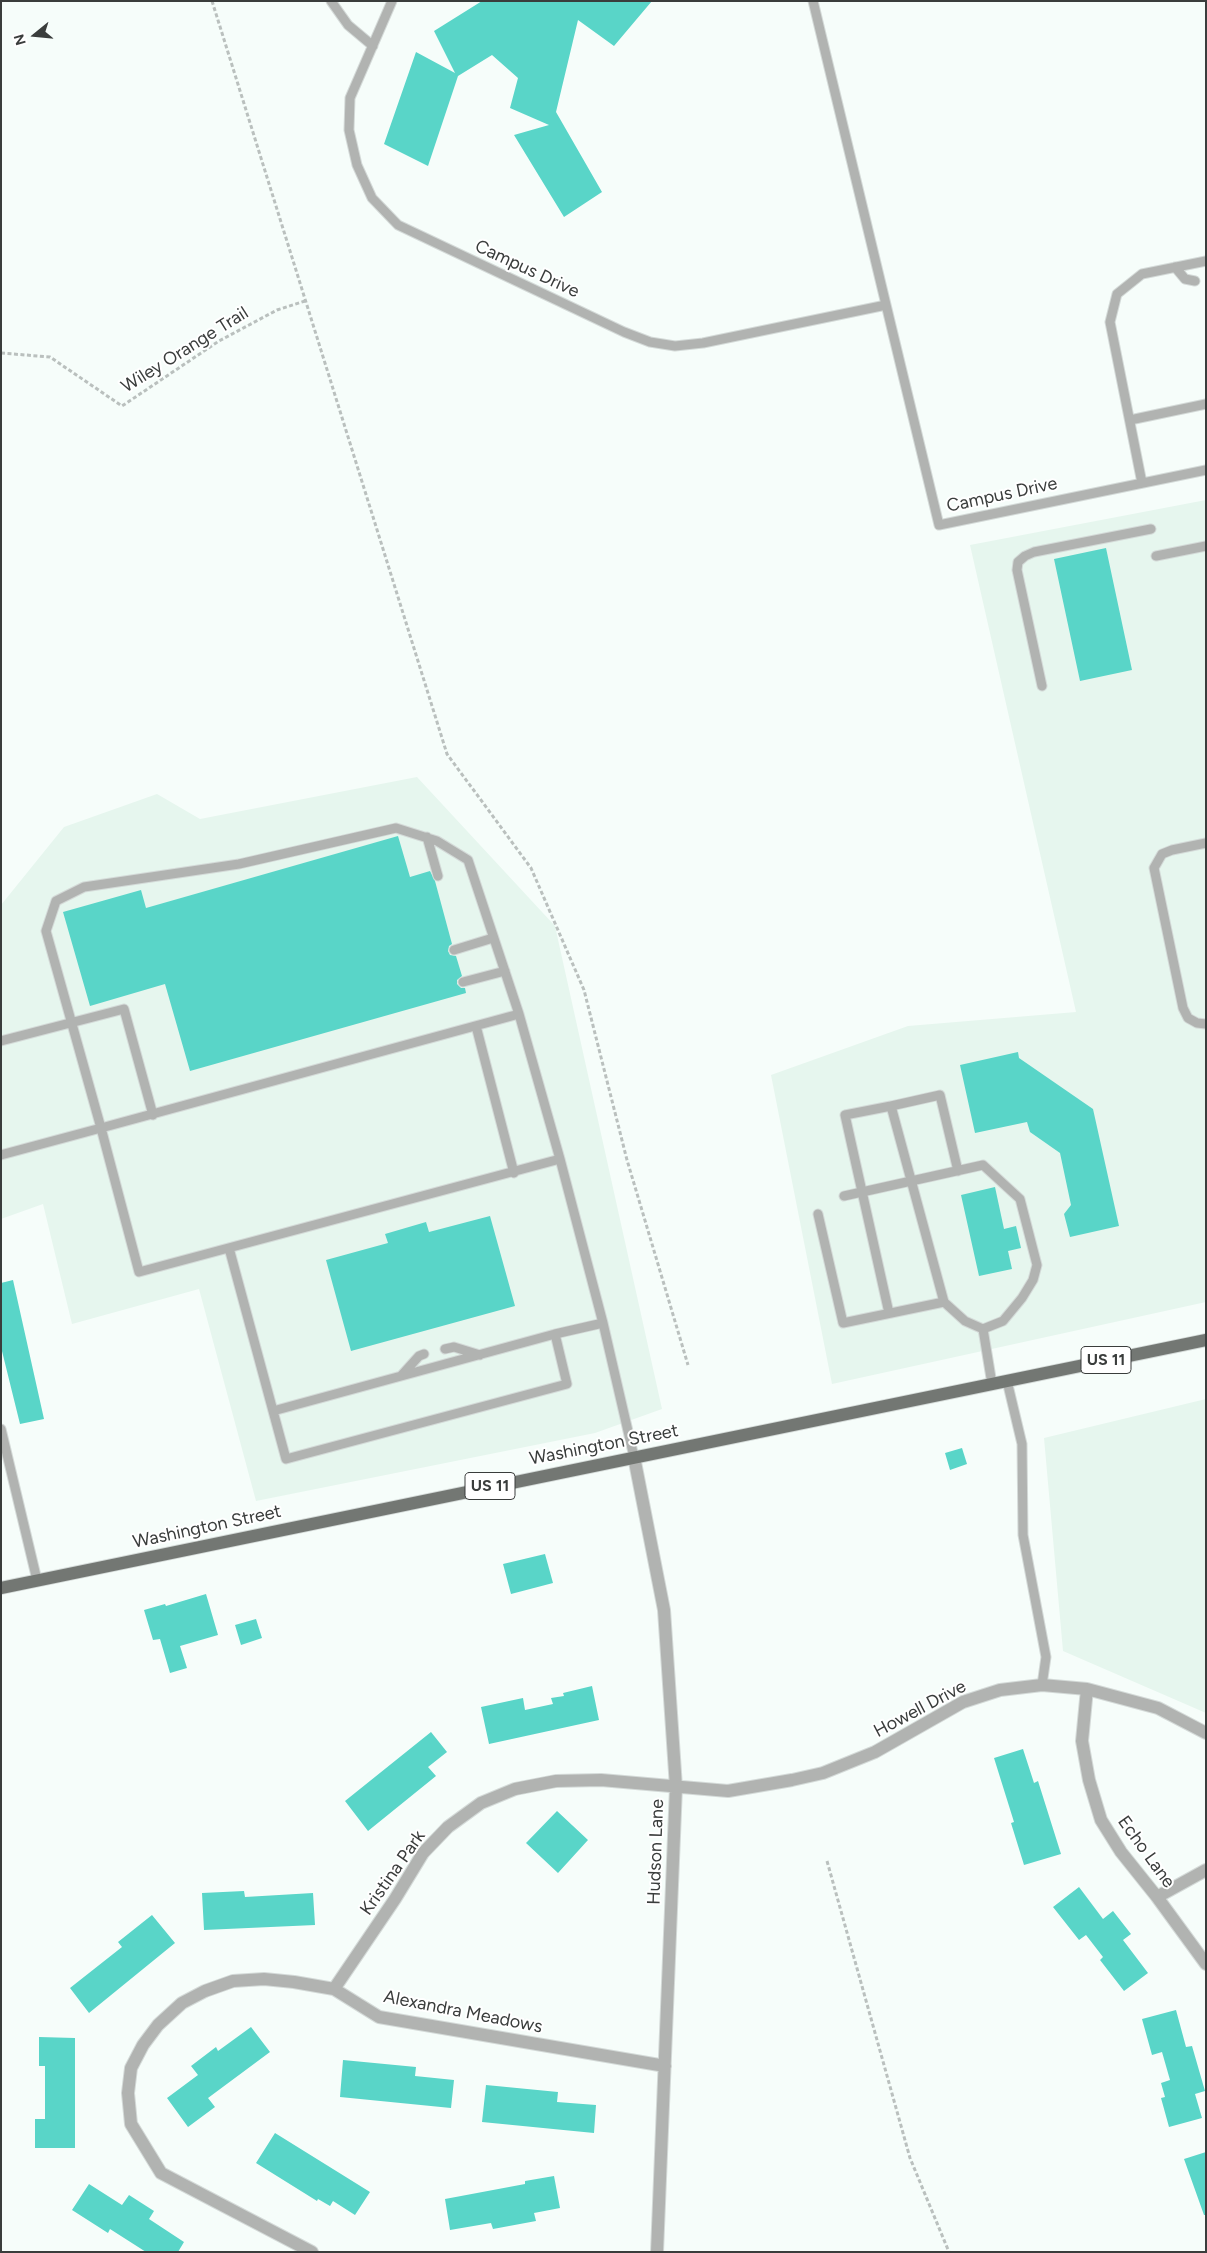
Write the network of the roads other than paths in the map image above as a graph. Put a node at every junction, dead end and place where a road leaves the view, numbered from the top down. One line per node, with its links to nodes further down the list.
1 (331, 1): 4 (lane)
2 (392, 1): 4 (lane, Campus Drive)
3 (813, 1): 8 (lane, Campus Drive)
4 (373, 46): 8 (lane, Campus Drive)
5 (1206, 261): 6 (lane)
6 (1175, 267): 7 (lane); 10 (lane)
7 (1194, 281)
8 (886, 305): 12 (lane, Campus Drive)
9 (1206, 404): 10 (lane)
10 (1130, 420): 12 (lane)
11 (1206, 470): 12 (lane, Campus Drive)
12 (1142, 483)
13 (1150, 529): 16 (lane)
14 (1206, 546): 15 (lane)
15 (1156, 556)
16 (1042, 686)
17 (426, 837): 19 (lane); 20 (lane); 25 (lane)
18 (1206, 842): 26 (lane)
19 (438, 876)
20 (494, 938): 21 (lane); 22 (lane)
21 (454, 950)
22 (504, 971): 23 (lane); 24 (lane)
23 (464, 982)
24 (519, 1014): 27 (lane); 33 (lane)
25 (70, 1022): 28 (lane); 30 (lane); 31 (lane)
26 (1206, 1024)
27 (476, 1026): 30 (lane); 35 (lane)
28 (1, 1040)
29 (891, 1106): 34 (lane); 36 (lane); 37 (lane)
30 (153, 1115): 31 (lane)
31 (101, 1128): 32 (lane); 40 (lane)
32 (1, 1155)
33 (560, 1160): 35 (lane); 43 (lane)
34 (958, 1170): 36 (lane); 44 (lane)
35 (514, 1173): 40 (lane)
36 (912, 1181): 37 (lane); 41 (lane)
37 (862, 1192): 38 (lane); 42 (lane)
38 (844, 1196)
39 (818, 1214): 42 (lane)
40 (229, 1248): 53 (lane)
41 (944, 1302): 42 (lane); 44 (lane)
42 (889, 1313)
43 (603, 1323): 45 (lane); 56 (lane)
44 (983, 1328): 52 (lane)
45 (555, 1334): 49 (lane); 53 (lane)
46 (1206, 1340): 51 (main road, US 11)
47 (445, 1349): 49 (lane)
48 (424, 1354): 50 (lane)
49 (481, 1355): 50 (lane)
50 (400, 1376): 53 (lane)
51 (1007, 1381): 52 (main road, US 11); 59 (lane)
52 (992, 1384): 56 (main road, Washington Street / US 11)
53 (273, 1411)
54 (1, 1429): 55 (lane)
55 (4, 1452): 57 (lane)
56 (634, 1457): 57 (main road, Washington Street / US 11); 62 (street, Hudson Lane)
57 (37, 1580): 58 (main road, Washington Street / US 11)
58 (1, 1588)
59 (1042, 1686): 60 (street, Howell Drive); 62 (street, Howell Drive)
60 (1087, 1689): 61 (street, Howell Drive); 64 (street, Echo Lane)
61 (1206, 1733)
62 (676, 1787): 66 (street, Kristina Park); 67 (street, Hudson Lane)
63 (1206, 1870): 64 (street)
64 (1157, 1897): 65 (street, Echo Lane)
65 (1206, 1964)
66 (334, 1989): 67 (street, Alexandra Meadows); 68 (street, Alexandra Meadows)
67 (665, 2066): 69 (street, Hudson Lane)
68 (312, 2252)
69 (657, 2252)

